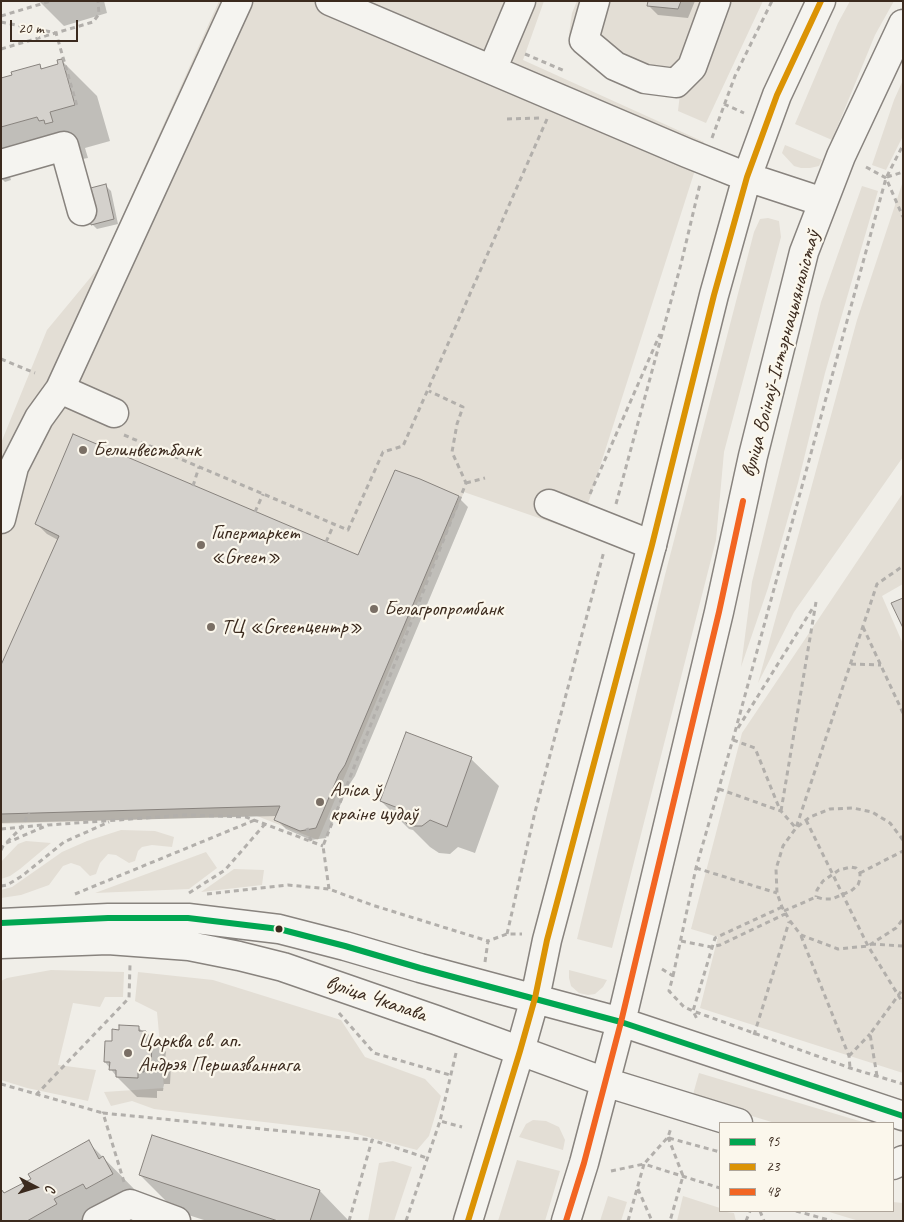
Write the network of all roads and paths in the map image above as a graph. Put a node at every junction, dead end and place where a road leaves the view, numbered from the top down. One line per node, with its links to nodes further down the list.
1 (51, 1): 10 (path)
2 (98, 1): 13 (path)
3 (238, 1): 34 (main road)
4 (330, 1): 15 (main road)
5 (521, 1): 15 (main road)
6 (595, 1): 7 (main road)
7 (716, 1)
8 (772, 1): 16 (path)
9 (821, 1): 26 (main road)
10 (1, 16)
11 (1, 22): 13 (path)
12 (903, 24): 28 (main road, вуліца Воінаў-Інтэрнацыяналістаў)
13 (56, 34): 14 (path); 17 (path)
14 (1, 50)
15 (492, 70): 26 (main road)
16 (724, 104): 18 (path); 20 (path)
17 (77, 106)
18 (744, 113)
19 (547, 118): 35 (path)
20 (710, 144)
21 (903, 145): 27 (path)
22 (1, 164): 29 (main road)
23 (866, 167): 27 (path)
24 (903, 172): 27 (path)
25 (701, 177): 31 (path)
26 (747, 177): 28 (main road); 49 (main road)
27 (886, 178): 30 (path); 55 (path)
28 (823, 202): 108 (main road, вуліца Воінаў-Інтэрнацыяналістаў)
29 (82, 210)
30 (903, 217)
31 (664, 324): 42 (path); 47 (path)
32 (1, 359): 33 (path)
33 (35, 373)
34 (60, 389): 36 (main road); 45 (main road)
35 (429, 391): 39 (path); 46 (path)
36 (117, 424): 37 (path)
37 (200, 467): 40 (path); 41 (path)
38 (485, 478): 39 (path)
39 (466, 483): 72 (path)
40 (193, 486)
41 (263, 494): 44 (path); 46 (path)
42 (588, 499)
43 (550, 504): 47 (main road)
44 (255, 512)
45 (1, 519)
46 (334, 524): 48 (path)
47 (610, 528): 49 (main road); 90 (path)
48 (326, 542)
49 (652, 545): 104 (main road)
50 (903, 566): 51 (path)
51 (863, 626): 52 (path); 53 (path)
52 (851, 664): 53 (path); 67 (path)
53 (881, 665): 54 (path)
54 (903, 713)
55 (735, 732): 56 (path); 58 (path)
56 (733, 740): 57 (path); 58 (path)
57 (719, 789): 58 (path); 75 (path)
58 (780, 811): 67 (path)
59 (29, 813): 65 (path)
60 (112, 820): 61 (path); 64 (path); 78 (path)
61 (255, 820): 63 (path); 81 (path)
62 (806, 820): 67 (path); 69 (path); 77 (path)
63 (266, 824): 70 (path); 83 (path)
64 (48, 825): 65 (path); 71 (path)
65 (21, 828): 68 (path); 71 (path)
66 (307, 828): 70 (path)
67 (796, 828): 80 (path)
68 (1, 830)
69 (903, 840)
70 (311, 841): 72 (path)
71 (4, 844): 73 (path)
72 (323, 846): 79 (path)
73 (1, 850)
74 (903, 850): 76 (path)
75 (696, 868): 80 (path); 93 (path)
76 (860, 873): 77 (path); 82 (path)
77 (832, 874): 82 (path); 84 (path)
78 (1, 886)
79 (329, 889)
80 (777, 893): 85 (path)
81 (74, 894)
82 (842, 895): 84 (path); 95 (path)
83 (184, 896)
84 (816, 896): 86 (path)
85 (782, 907): 86 (path); 97 (path)
86 (785, 913): 88 (path); 97 (path)
87 (903, 918): 95 (path)
88 (790, 921): 92 (path); 111 (path)
89 (1, 923): 104 (main road, вуліца Чкалава)
90 (507, 934): 91 (path); 99 (path)
91 (525, 934)
92 (800, 935): 95 (path); 114 (path)
93 (680, 941): 97 (path); 101 (path)
94 (1, 944): 113 (main road, вуліца Чкалава)
95 (869, 945): 96 (path); 103 (path)
96 (903, 946)
97 (711, 947): 106 (path)
98 (131, 961): 121 (path)
99 (485, 962)
100 (662, 969): 101 (path)
101 (673, 976): 106 (path)
102 (903, 989): 103 (path)
103 (898, 995): 105 (path); 110 (path)
104 (535, 998): 108 (main road, вуліца Чкалава); 113 (main road)
105 (903, 1003)
106 (693, 1011): 109 (path); 111 (path)
107 (347, 1014): 116 (path)
108 (621, 1022): 118 (main road, вуліца Воінаў-Інтэрнацыяналістаў); 123 (main road, вуліца Чкалава)
109 (700, 1025)
110 (870, 1034): 114 (path); 117 (path)
111 (754, 1035): 115 (path)
112 (457, 1048): 116 (path)
113 (520, 1051): 118 (main road, вуліца Чкалава); 143 (main road)
114 (849, 1056): 115 (path)
115 (850, 1068): 117 (path)
116 (450, 1075): 124 (path)
117 (877, 1076): 120 (path)
118 (605, 1082): 126 (main road, вуліца Чкалава); 144 (main road, вуліца Воінаў-Інтэрнацыяналістаў)
119 (1, 1084): 121 (path)
120 (903, 1084)
121 (36, 1095): 122 (path)
122 (103, 1113): 129 (path); 137 (path)
123 (900, 1116)
124 (440, 1121): 127 (path); 131 (path)
125 (673, 1122): 128 (path)
126 (735, 1122)
127 (462, 1127)
128 (668, 1138): 130 (path); 132 (path); 134 (path)
129 (372, 1140): 131 (path); 141 (path)
130 (719, 1152)
131 (427, 1158): 142 (path)
132 (644, 1164): 133 (path); 134 (path); 135 (path)
133 (611, 1171)
134 (683, 1176): 136 (path); 147 (path)
135 (638, 1188): 145 (path); 146 (path)
136 (719, 1188)
137 (130, 1204): 139 (main road); 140 (main road)
138 (800, 1212): 148 (path)
139 (97, 1221)
140 (176, 1221)
141 (349, 1221)
142 (406, 1221)
143 (468, 1221)
144 (566, 1221)
145 (628, 1221)
146 (652, 1221)
147 (670, 1221)
148 (832, 1221)

